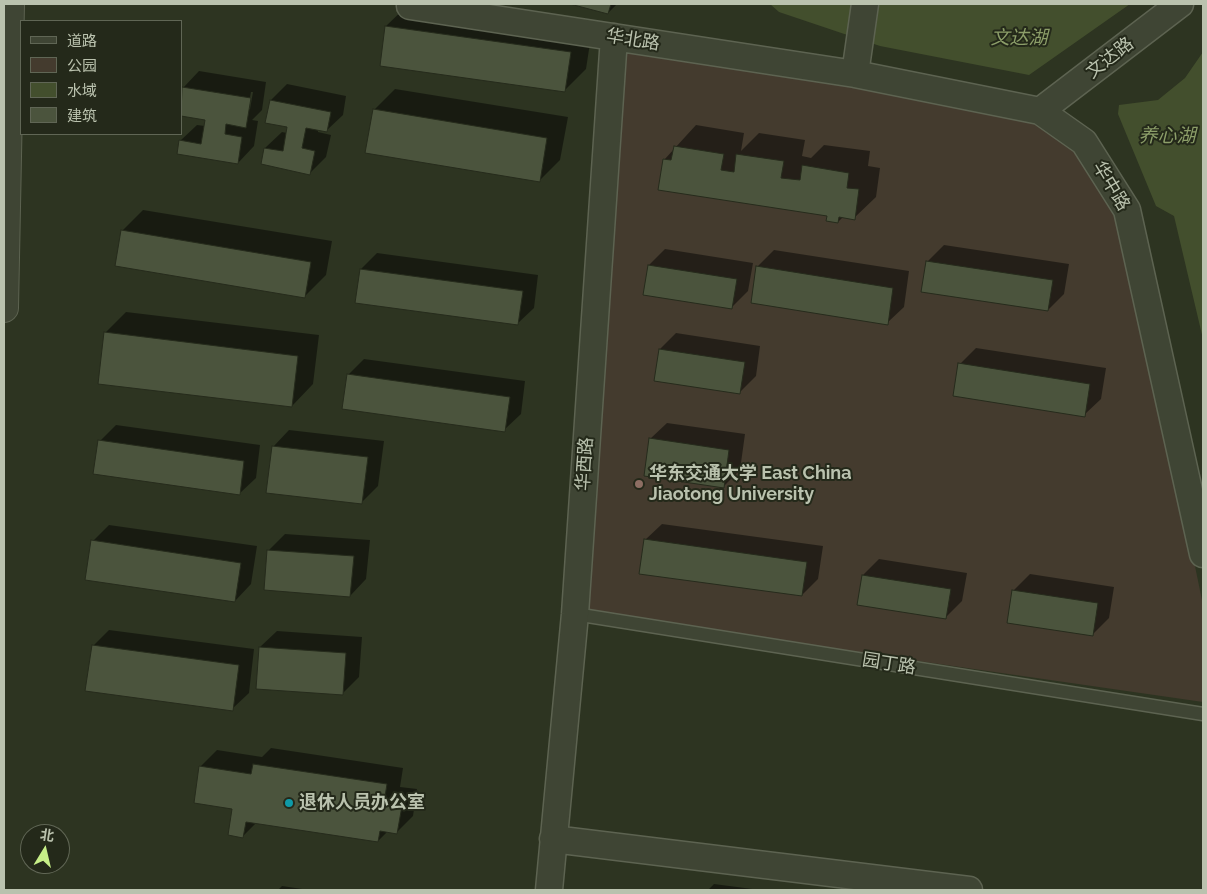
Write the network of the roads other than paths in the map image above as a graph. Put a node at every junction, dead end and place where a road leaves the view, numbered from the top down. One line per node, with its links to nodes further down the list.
1 (10, 4): 8 (street)
2 (865, 4): 6 (street)
3 (1180, 4): 7 (street, 文达路)
4 (410, 6): 5 (street, 华北路)
5 (614, 37): 6 (street, 华北路); 10 (street, 华西路)
6 (855, 74): 7 (street, 华中路)
7 (1040, 111): 9 (street, 华中路)
8 (4, 308)
9 (1203, 554)
10 (575, 614): 11 (lane, 园丁路); 12 (street, 华西路)
11 (1203, 714)
12 (553, 839): 13 (street, 华西路); 14 (street)
13 (548, 890)
14 (969, 890)

